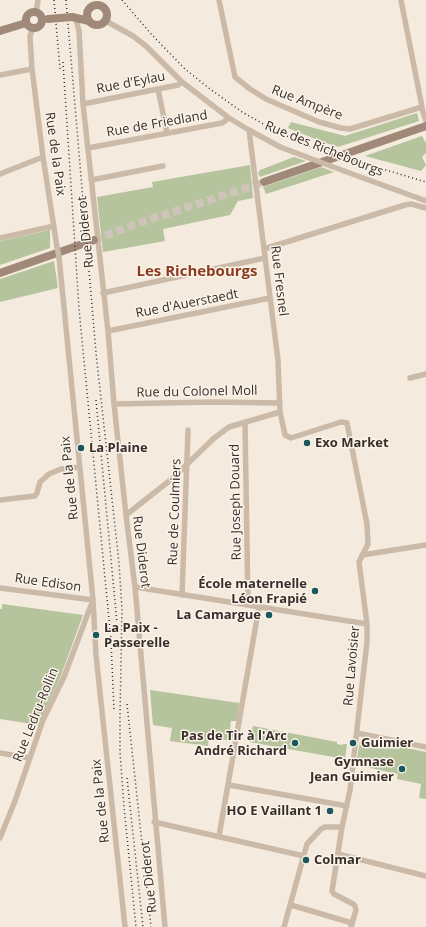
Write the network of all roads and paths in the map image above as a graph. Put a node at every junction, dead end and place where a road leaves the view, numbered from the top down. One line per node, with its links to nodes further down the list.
1 (38, 0): 5 (street)
2 (219, 0): 18 (street, Rue Ampère)
3 (401, 0): 18 (street)
4 (105, 4): 6 (main road); 9 (main road)
5 (36, 13): 8 (main road); 10 (main road)
6 (89, 17): 7 (main road); 9 (main road)
7 (73, 18): 8 (main road, bridge); 17 (street, Rue Diderot)
8 (45, 20): 11 (main road)
9 (106, 21): 15 (street, Rue des Richebourgs)
10 (26, 23): 11 (main road); 12 (main road)
11 (33, 28): 13 (street, Rue de la Paix)
12 (0, 31)
13 (32, 69): 14 (street); 25 (street, Rue de la Paix)
14 (0, 75)
15 (182, 82): 16 (street, Rue d'Eylau); 19 (street, Rue des Richebourgs)
16 (158, 89): 17 (street, Rue d'Eylau); 23 (street)
17 (83, 104): 24 (street, Rue Diderot)
18 (423, 109): 20 (street)
19 (229, 118): 22 (street, Rue des Richebourgs); 23 (street, Rue de Friedland)
20 (426, 121)
21 (426, 126): 29 (main road)
22 (249, 130): 30 (street, Rue des Richebourgs, bridge); 37 (street, Rue Fresnel)
23 (167, 133): 24 (street, Rue de Friedland)
24 (88, 148): 28 (street, Rue Diderot)
25 (43, 157): 27 (street); 34 (street, Rue de la Paix)
26 (162, 166): 28 (street, Rue Diderot)
27 (0, 174)
28 (91, 180): 40 (street, Rue Diderot)
29 (264, 182)
30 (407, 194): 31 (street, Rue des Richebourgs); 32 (street)
31 (426, 201)
32 (409, 204): 33 (street); 37 (street)
33 (426, 208)
34 (54, 226): 35 (street); 52 (street, Rue de la Paix, bridge)
35 (0, 238)
36 (94, 240): 39 (main road)
37 (264, 249): 38 (street, Rue Fresnel)
38 (265, 258): 40 (street); 41 (street, Rue Fresnel)
39 (0, 273)
40 (103, 293): 42 (street, Rue Diderot)
41 (270, 298): 42 (street, Rue d'Auerstaedt); 45 (street, Rue Fresnel)
42 (108, 331): 46 (street, Rue Diderot)
43 (426, 374): 44 (street)
44 (410, 378)
45 (280, 403): 46 (street, Rue du Colonel Moll); 47 (street, Rue Fresnel)
46 (114, 404): 54 (street, Rue Diderot)
47 (280, 412): 48 (street); 50 (street, Rue Fresnel)
48 (246, 422): 51 (street); 61 (street, Rue Joseph Douard)
49 (188, 430): 51 (street, Rue de Coulmiers)
50 (285, 435): 56 (street, Rue Lavoisier)
51 (187, 465): 54 (street); 59 (street, Rue de Coulmiers)
52 (80, 467): 53 (street); 60 (street, Rue de la Paix)
53 (0, 500)
54 (126, 515): 57 (street, Rue Diderot)
55 (426, 545): 56 (street)
56 (362, 554): 65 (street, Rue Lavoisier)
57 (135, 587): 59 (street); 72 (street, Rue Diderot)
58 (0, 588): 60 (street, Rue Edison)
59 (182, 595): 61 (street)
60 (93, 600): 63 (street, Rue Ledru-Rollin); 64 (street, Rue de la Paix)
61 (248, 605): 62 (street)
62 (259, 607): 65 (street); 70 (street)
63 (87, 615): 64 (street); 69 (street, Rue Ledru-Rollin)
64 (94, 618): 81 (street, Rue de la Paix)
65 (368, 624): 66 (street, Rue Lavoisier)
66 (357, 733): 67 (street); 71 (street, Rue Lavoisier)
67 (426, 747)
68 (0, 753): 69 (street)
69 (30, 758): 75 (street, Rue Ledru-Rollin)
70 (229, 785): 71 (street); 74 (street)
71 (347, 806): 73 (street, Rue Lavoisier)
72 (154, 822): 74 (street); 82 (street, Rue Diderot)
73 (342, 827): 76 (street, Rue Lavoisier); 77 (street)
74 (219, 836): 77 (street)
75 (0, 838)
76 (338, 854): 78 (street); 80 (street, Rue Lavoisier)
77 (304, 856): 79 (street)
78 (426, 876)
79 (291, 904): 80 (street); 83 (street)
80 (351, 925)
81 (125, 927)
82 (164, 927)
83 (284, 927)

